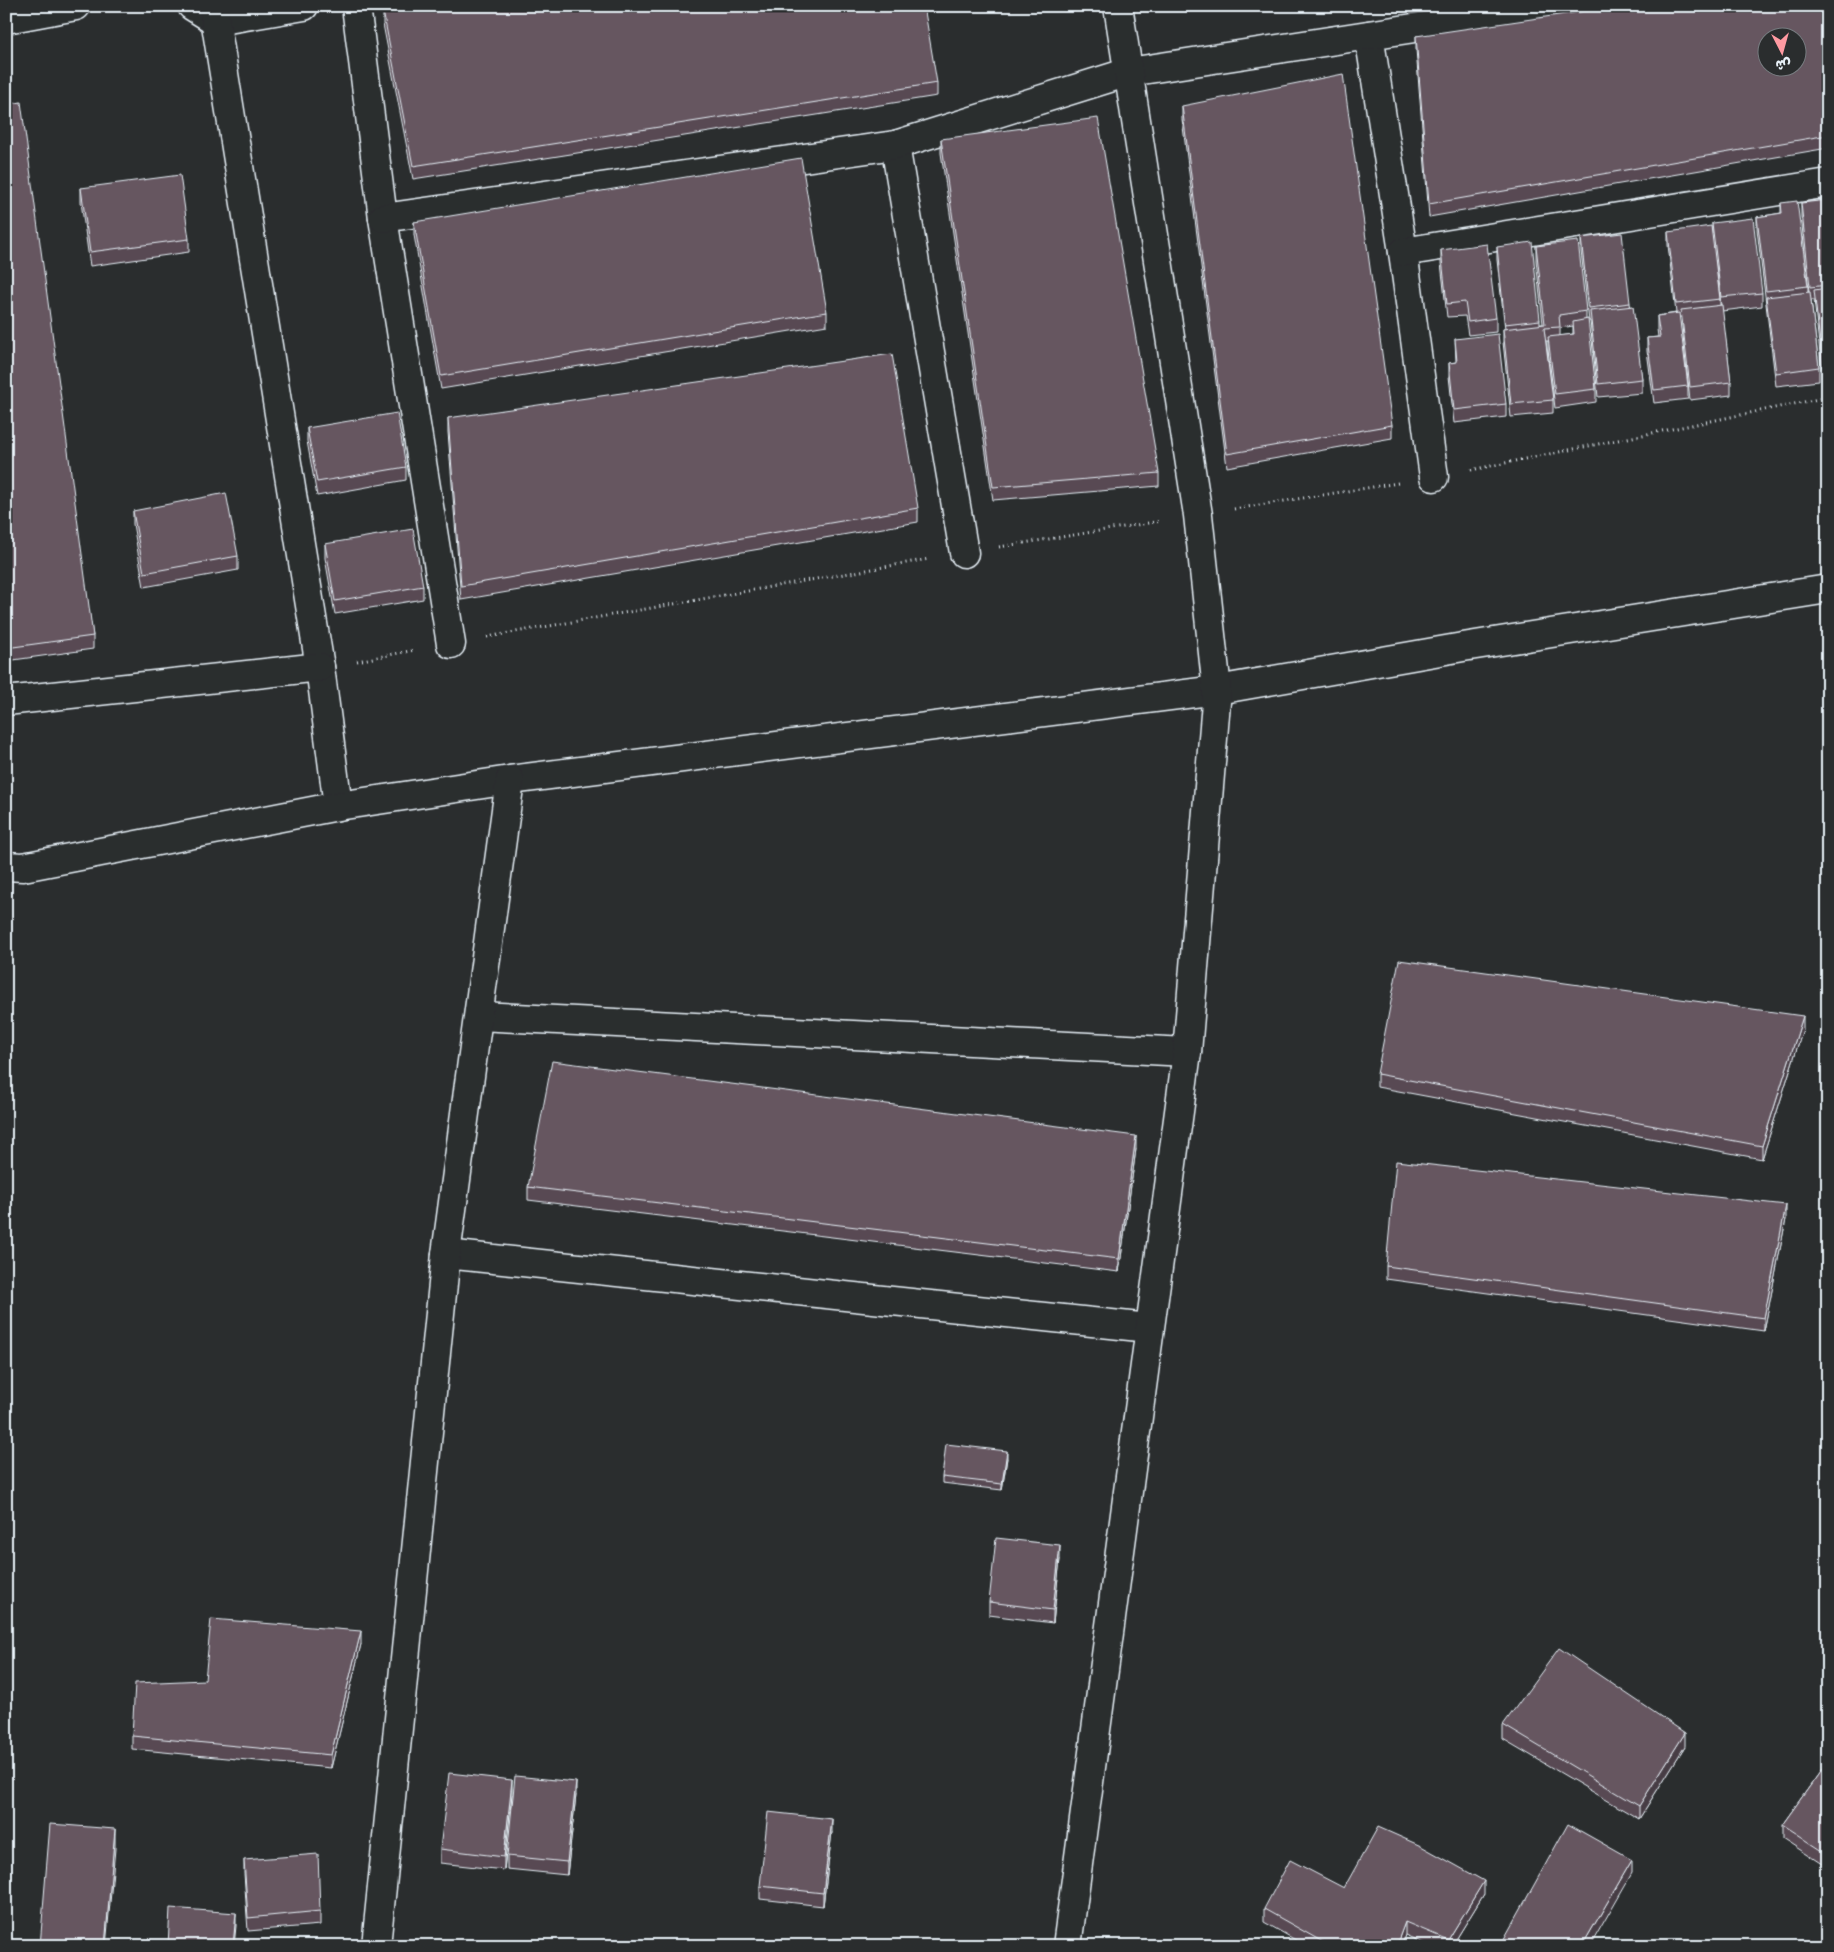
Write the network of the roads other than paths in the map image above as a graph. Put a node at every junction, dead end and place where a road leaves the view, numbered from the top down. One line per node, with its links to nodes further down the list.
1 (76, 6): 9 (street)
2 (192, 6): 7 (street)
3 (304, 6): 7 (street)
4 (356, 6): 14 (street)
5 (1118, 6): 11 (street)
6 (1556, 6): 8 (street)
7 (215, 14): 20 (street)
8 (1441, 15): 10 (street)
9 (6, 19)
10 (1369, 36): 11 (street); 15 (street)
11 (1128, 72): 12 (street); 21 (street)
12 (895, 145): 14 (street); 17 (street)
13 (1828, 184): 15 (street)
14 (384, 218): 19 (street)
15 (1404, 252): 16 (street)
16 (1434, 478)
17 (964, 553)
18 (1828, 589): 21 (street)
19 (451, 644)
20 (320, 667): 22 (street); 24 (street)
21 (1217, 690): 23 (street); 27 (street)
22 (6, 701)
23 (510, 780): 24 (street); 26 (street)
24 (338, 806): 25 (street)
25 (6, 866)
26 (479, 1016): 27 (street); 28 (street)
27 (1186, 1052): 29 (street)
28 (446, 1254): 29 (street); 30 (street)
29 (1150, 1328): 31 (street)
30 (376, 1946)
31 (1066, 1946)

